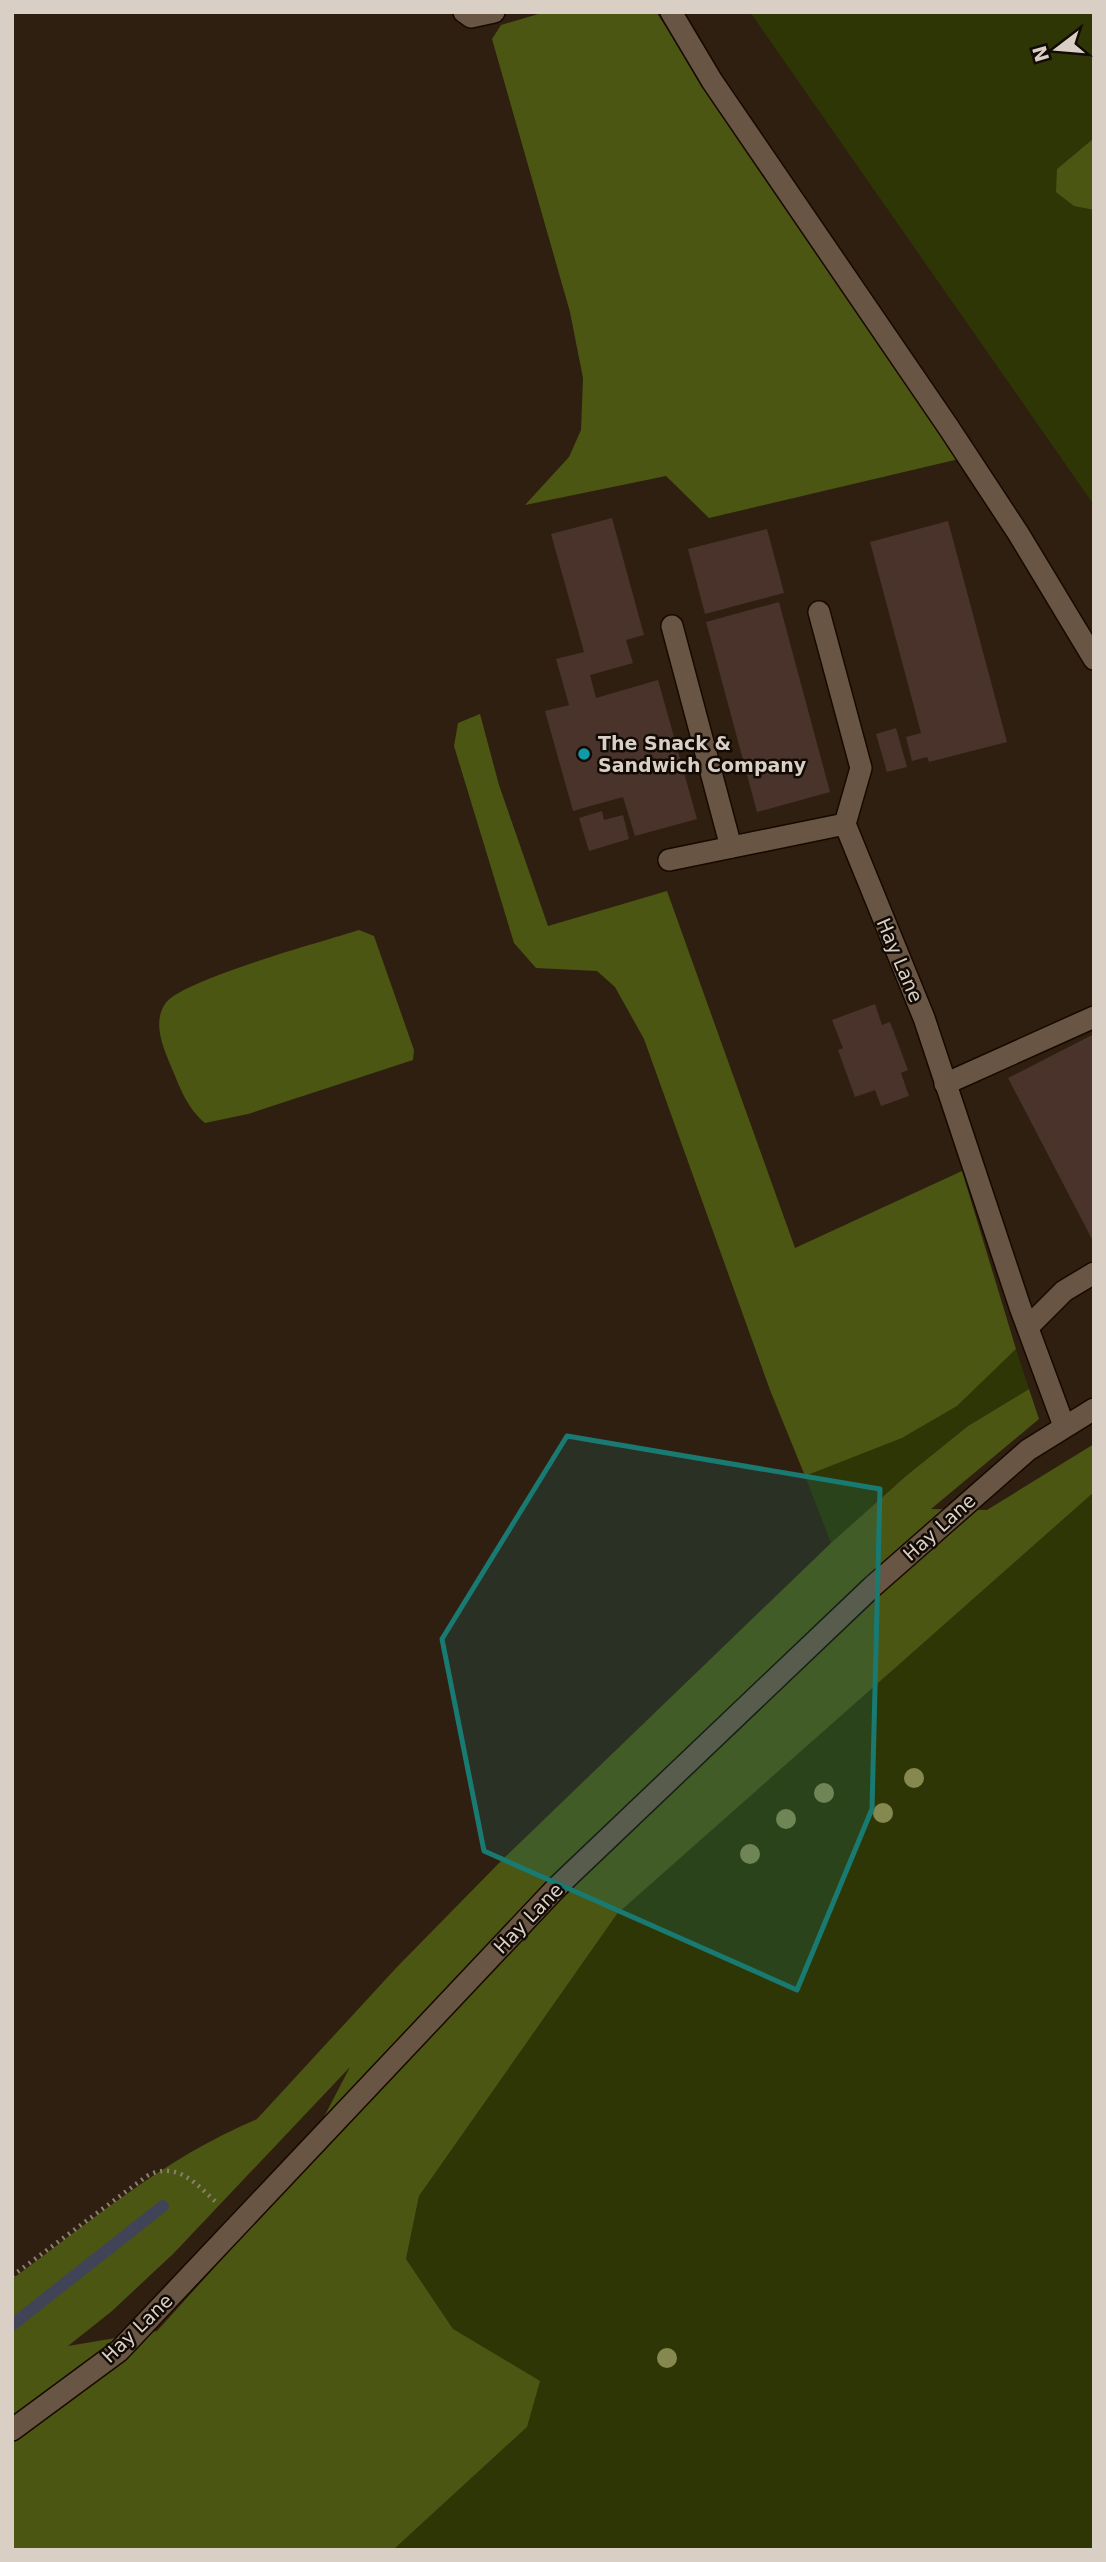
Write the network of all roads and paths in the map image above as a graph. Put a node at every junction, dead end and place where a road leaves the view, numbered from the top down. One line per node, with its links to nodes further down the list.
1 (464, 12): 2 (street)
2 (494, 12)
3 (671, 12): 6 (street)
4 (819, 612): 7 (street)
5 (673, 626): 8 (street)
6 (1094, 659)
7 (845, 824): 8 (street); 11 (street, Hay Lane)
8 (731, 847): 9 (street)
9 (669, 860)
10 (1094, 1017): 11 (street)
11 (946, 1084): 13 (street, Hay Lane)
12 (1094, 1273): 13 (street)
13 (1028, 1327): 15 (street, Hay Lane)
14 (1094, 1409): 15 (street, Hay Lane)
15 (1064, 1426): 16 (street, Hay Lane)
16 (240, 2223): 17 (path); 18 (street, Hay Lane)
17 (12, 2276)
18 (12, 2430)

